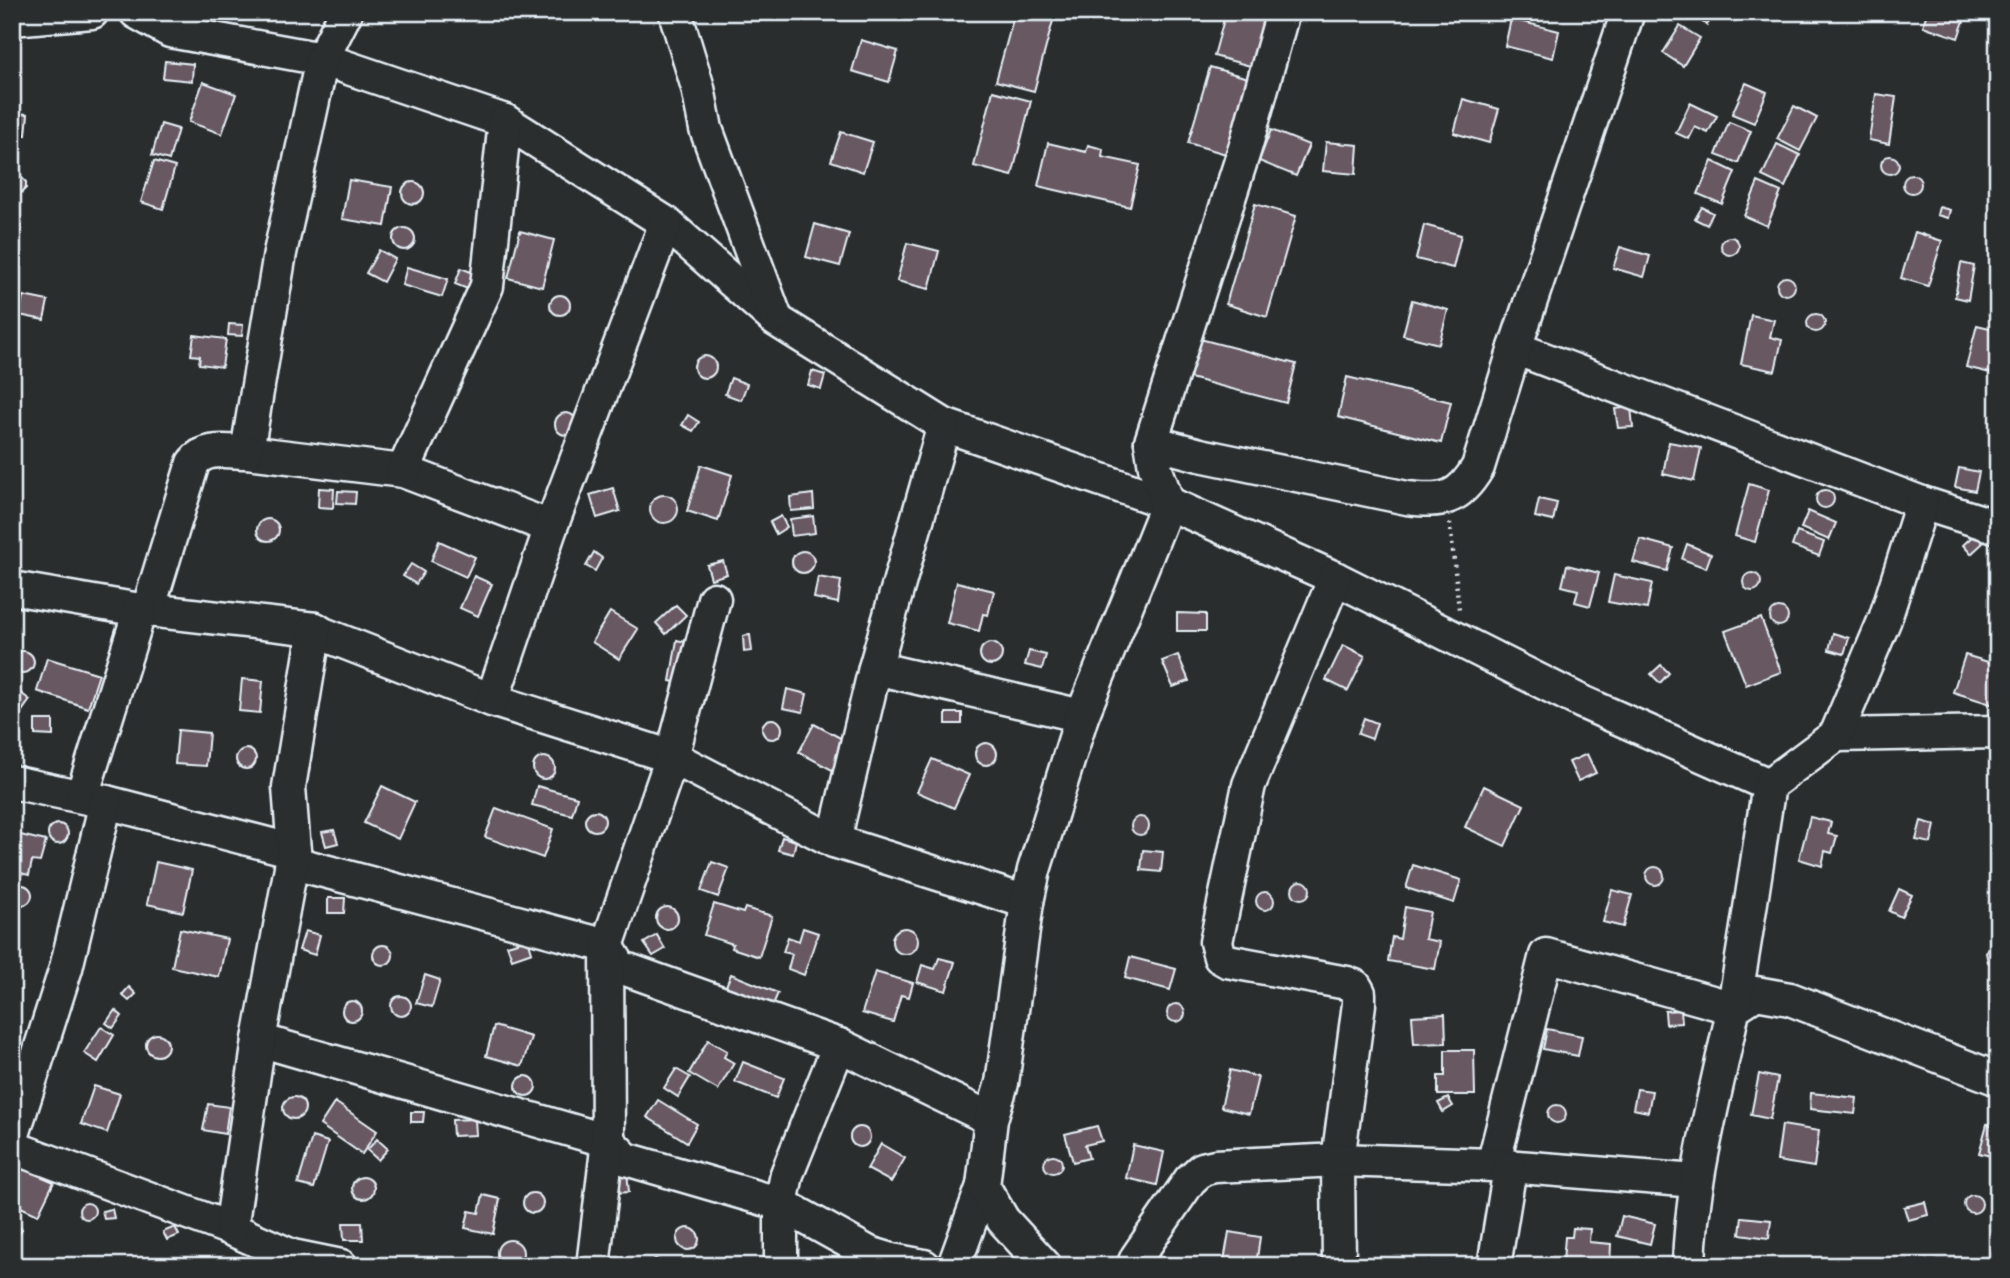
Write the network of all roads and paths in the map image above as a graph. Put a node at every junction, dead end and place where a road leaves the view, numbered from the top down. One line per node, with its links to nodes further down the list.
1 (92, 12): 7 (street)
2 (136, 12): 8 (street)
3 (346, 12): 8 (street)
4 (675, 12): 11 (street)
5 (1283, 12): 14 (street)
6 (1628, 12): 12 (street)
7 (17, 17)
8 (322, 59): 9 (street); 15 (street)
9 (505, 121): 10 (street); 16 (street)
10 (666, 223): 11 (street); 20 (street)
11 (776, 320): 13 (street)
12 (1515, 348): 17 (street); 19 (street)
13 (944, 425): 18 (street); 28 (street)
14 (1151, 442): 17 (street); 18 (street)
15 (247, 452): 16 (street); 25 (street)
16 (403, 471): 20 (street)
17 (1447, 498): 26 (path)
18 (1168, 503): 22 (street); 30 (street)
19 (1922, 503): 21 (street); 32 (street)
20 (551, 527): 29 (street)
21 (1998, 527)
22 (1335, 578): 35 (street); 49 (street)
23 (12, 588): 25 (street)
24 (714, 599): 33 (street)
25 (144, 610): 27 (street); 36 (street)
26 (1460, 615)
27 (315, 629): 29 (street); 38 (street)
28 (875, 668): 30 (street); 37 (street)
29 (492, 701): 33 (street)
30 (1082, 716): 39 (street)
31 (1998, 732): 32 (street)
32 (1836, 735): 35 (street)
33 (672, 757): 37 (street); 40 (street)
34 (12, 782): 36 (street)
35 (1769, 785): 41 (street)
36 (94, 799): 38 (street); 46 (street)
37 (834, 841): 39 (street)
38 (293, 851): 40 (street); 42 (street)
39 (1027, 902): 45 (street)
40 (607, 946): 43 (street); 47 (street)
41 (1733, 1009): 44 (street); 50 (street); 51 (street)
42 (259, 1040): 47 (street); 54 (street)
43 (839, 1045): 45 (street); 53 (street)
44 (1998, 1079)
45 (991, 1119): 52 (street)
46 (12, 1138)
47 (608, 1141): 53 (street); 57 (street)
48 (12, 1147): 54 (street)
49 (1338, 1160): 50 (street); 62 (street); 63 (street)
50 (1501, 1167): 51 (street); 64 (street)
51 (1696, 1181): 65 (street)
52 (983, 1186): 60 (street); 61 (street)
53 (781, 1204): 58 (street); 59 (street)
54 (232, 1229): 55 (street)
55 (290, 1261): 56 (street)
56 (341, 1266)
57 (593, 1266)
58 (781, 1266)
59 (924, 1266)
60 (954, 1266)
61 (1045, 1266)
62 (1133, 1266)
63 (1339, 1266)
64 (1494, 1266)
65 (1689, 1266)

